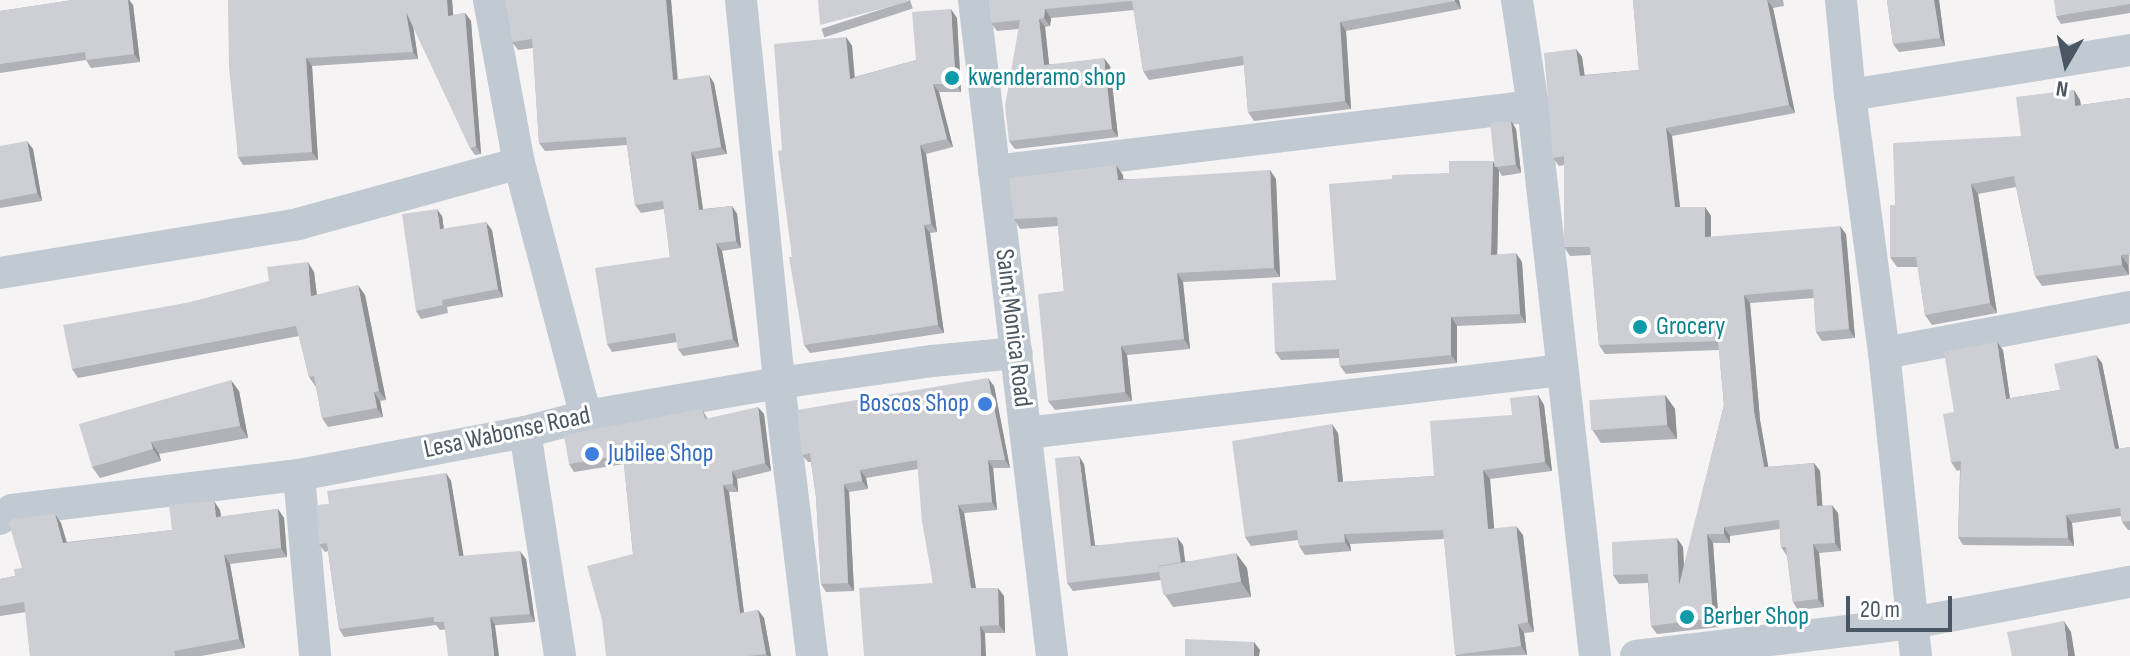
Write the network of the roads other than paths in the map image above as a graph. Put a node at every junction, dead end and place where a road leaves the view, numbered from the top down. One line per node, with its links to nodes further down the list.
1 (489, 0): 9 (street)
2 (741, 0): 16 (street)
3 (974, 0): 10 (street, Saint Monica Road)
4 (1517, 0): 8 (street)
5 (1841, 0): 7 (street)
6 (2130, 50): 7 (street)
7 (1850, 95): 14 (street)
8 (1533, 106): 10 (street); 15 (street)
9 (519, 163): 11 (street); 17 (street)
10 (994, 171): 13 (street, Saint Monica Road)
11 (0, 273)
12 (2130, 307): 14 (street)
13 (1017, 353): 16 (street, Lesa Wabonse Road); 19 (street, Saint Monica Road)
14 (1884, 353): 23 (street)
15 (1562, 370): 19 (street); 28 (street)
16 (779, 383): 17 (street, Lesa Wabonse Road); 26 (street)
17 (586, 416): 18 (street, Lesa Wabonse Road)
18 (525, 432): 20 (street, Lesa Wabonse Road); 25 (street)
19 (1026, 433): 27 (street, Saint Monica Road)
20 (299, 475): 21 (street, Lesa Wabonse Road); 24 (street)
21 (0, 519)
22 (2130, 582): 23 (street)
23 (1912, 623): 29 (street); 30 (street)
24 (315, 656)
25 (560, 656)
26 (812, 656)
27 (1052, 656)
28 (1595, 656)
29 (1636, 656)
30 (1916, 656)

